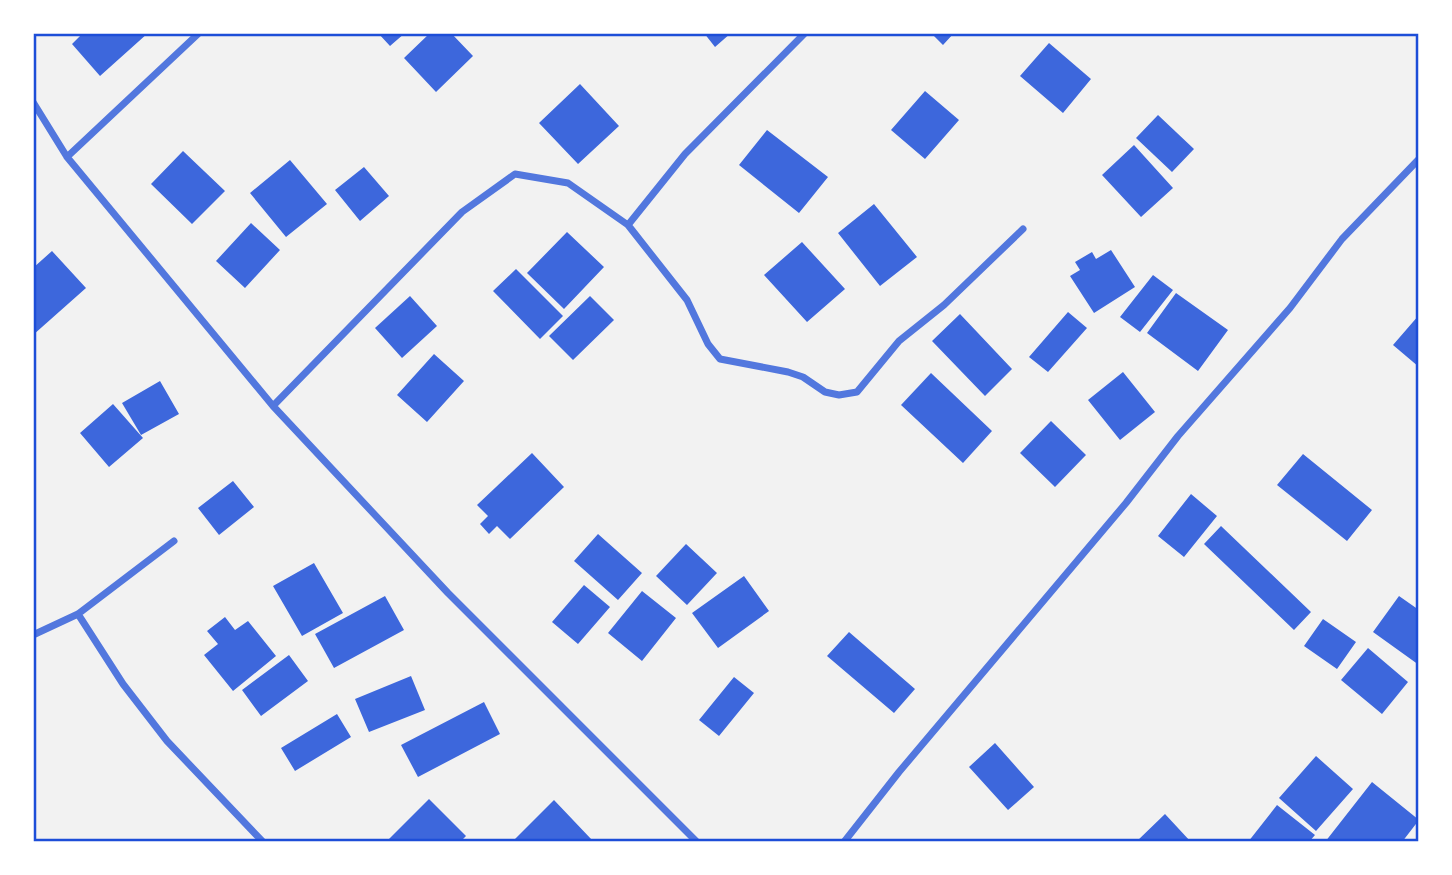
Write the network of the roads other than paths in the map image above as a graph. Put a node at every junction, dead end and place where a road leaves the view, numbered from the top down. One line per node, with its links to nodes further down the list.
1 (199, 33): 4 (street)
2 (805, 33): 6 (street)
3 (33, 102): 4 (street)
4 (67, 157): 8 (street)
5 (1419, 159): 14 (street)
6 (628, 225): 7 (street); 8 (street)
7 (1023, 229)
8 (273, 406): 13 (street)
9 (174, 541): 10 (street)
10 (78, 614): 11 (street); 12 (street)
11 (33, 635)
12 (263, 842)
13 (697, 842)
14 (844, 842)

